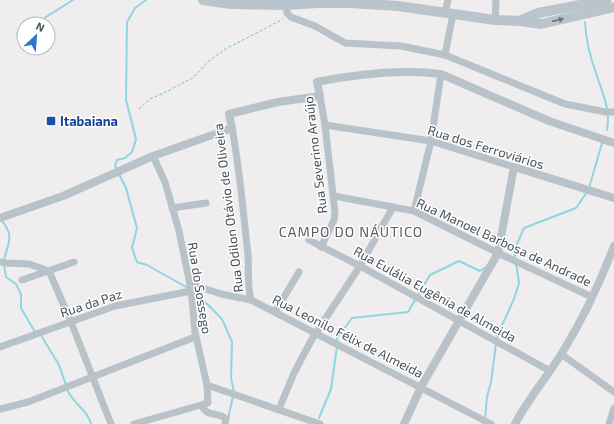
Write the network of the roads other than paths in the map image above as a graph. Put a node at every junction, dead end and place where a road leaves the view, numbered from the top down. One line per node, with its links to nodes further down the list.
1 (203, 0): 6 (main road)
2 (448, 0): 9 (street)
3 (496, 0): 10 (street)
4 (606, 0): 11 (main road)
5 (318, 1): 8 (main road); 9 (main road)
6 (231, 2): 8 (main road)
7 (614, 7): 11 (main road, one-way to 7)
8 (288, 10): 12 (street)
9 (449, 13): 10 (main road); 12 (street)
10 (495, 20): 11 (main road)
11 (520, 20)
12 (445, 54): 15 (street)
13 (441, 74): 14 (street, Rua Severino Araújo); 18 (street); 19 (street)
14 (320, 96): 16 (street, Rua Severino Araújo); 17 (street, Rua Odilon Otávio de Oliveira)
15 (614, 112)
16 (325, 125): 18 (street, Rua dos Ferroviários); 22 (street, Rua Severino Araújo)
17 (232, 128): 20 (street); 41 (street, Rua Odilon Otávio de Oliveira)
18 (431, 141): 21 (street, Rua dos Ferroviários); 27 (street)
19 (614, 144)
20 (153, 156): 26 (street, Rua do Sossego); 28 (street)
21 (514, 167): 23 (street, Rua dos Ferroviários); 32 (street)
22 (334, 196): 25 (street, Rua Manoel Barbosa de Andrade); 31 (street, Rua Severino Araújo)
23 (614, 198)
24 (206, 203): 26 (street)
25 (393, 207): 27 (street, Rua Manoel Barbosa de Andrade); 35 (street)
26 (172, 208): 39 (street, Rua do Sossego)
27 (414, 211): 32 (street, Rua Manoel Barbosa de Andrade)
28 (0, 218)
29 (309, 240): 31 (street, Rua Eulália Eugênia de Almeida)
30 (614, 246): 40 (street)
31 (321, 247): 35 (street, Rua Eulália Eugênia de Almeida)
32 (498, 253): 40 (street, Rua Manoel Barbosa de Andrade); 43 (street)
33 (0, 262): 36 (street)
34 (74, 262): 36 (street)
35 (360, 266): 43 (street, Rua Eulália Eugênia de Almeida); 45 (street)
36 (48, 271): 38 (street); 44 (street)
37 (299, 272): 42 (street)
38 (22, 280)
39 (190, 287): 41 (street, Rua Leonilo Félix de Almeida); 44 (street, Rua da Paz); 46 (street, Rua do Sossego)
40 (592, 297): 48 (street)
41 (252, 300): 42 (street, Rua Leonilo Félix de Almeida)
42 (275, 312): 45 (street, Rua Leonilo Félix de Almeida)
43 (460, 320): 49 (street, Rua Eulália Eugênia de Almeida); 52 (street)
44 (70, 322): 47 (street, Rua da Paz); 50 (street)
45 (316, 333): 52 (street, Rua Leonilo Félix de Almeida); 57 (street)
46 (195, 336): 50 (street); 51 (street, Rua do Sossego)
47 (0, 347)
48 (562, 354): 49 (street); 53 (street)
49 (550, 371): 58 (street)
50 (92, 377): 56 (street); 59 (street)
51 (207, 385): 54 (street, Rua do Sossego); 57 (street)
52 (421, 387): 63 (street); 64 (street, Rua Leonilo Félix de Almeida)
53 (614, 392)
54 (205, 404): 60 (street); 61 (street)
55 (614, 408): 65 (street)
56 (0, 409)
57 (279, 409): 62 (street)
58 (516, 423)
59 (111, 424)
60 (134, 424)
61 (225, 424)
62 (320, 424)
63 (404, 424)
64 (491, 424)
65 (609, 424)

